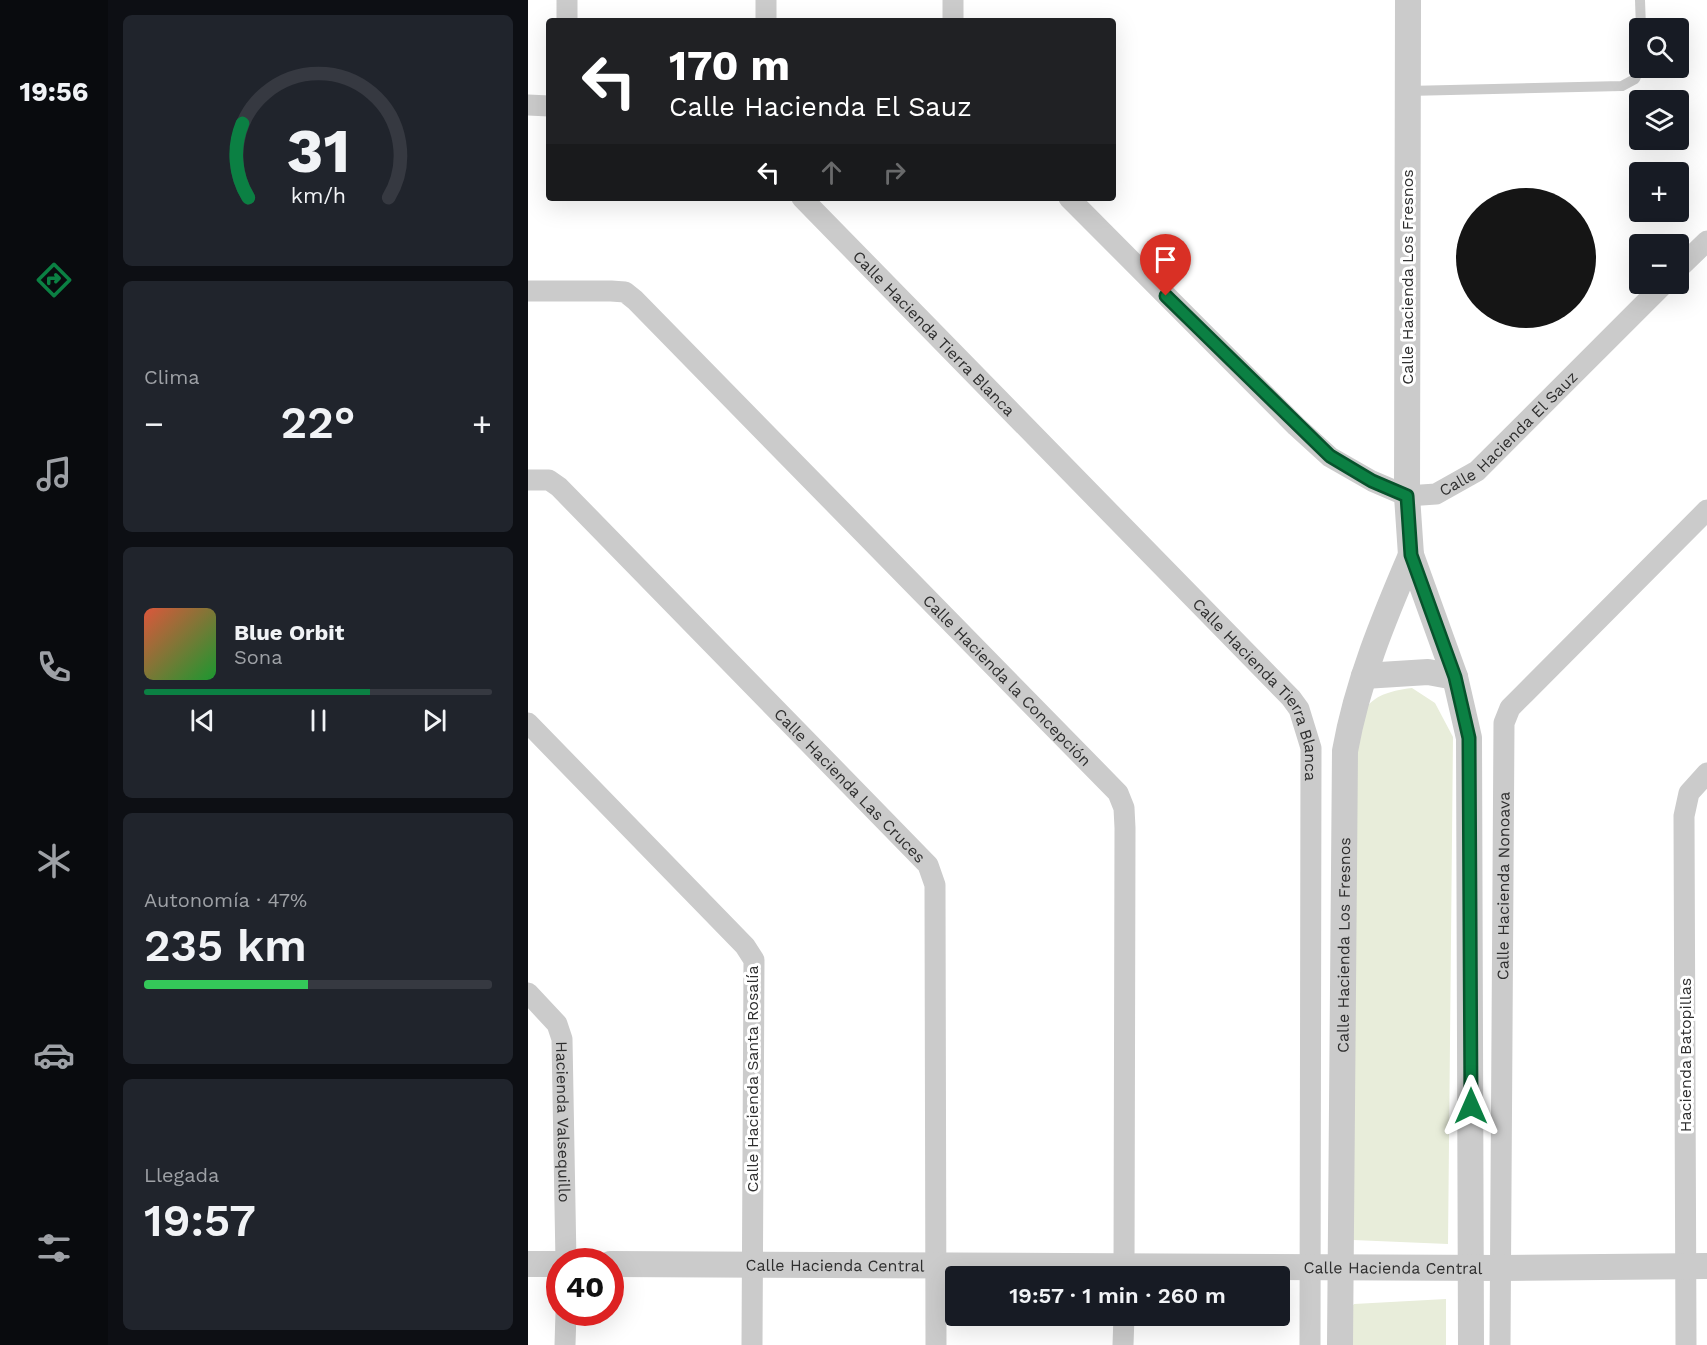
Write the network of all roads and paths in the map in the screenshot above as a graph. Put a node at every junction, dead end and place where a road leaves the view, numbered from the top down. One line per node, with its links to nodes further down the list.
1 (567, 0): 6 (street)
2 (766, 0): 7 (street)
3 (953, 0): 8 (street)
4 (1408, 0): 11 (street, Calle Hacienda Los Fresnos)
5 (1640, 0): 9 (lane)
6 (567, 18)
7 (766, 18)
8 (953, 18)
9 (1641, 18)
10 (1635, 78): 11 (lane)
11 (1407, 91): 21 (street, Calle Hacienda Los Fresnos)
12 (528, 105): 13 (street)
13 (546, 106)
14 (805, 201): 39 (street, Calle Hacienda Tierra Blanca)
15 (1072, 201): 21 (street, Calle Hacienda El Sauz)
16 (1707, 241): 17 (street)
17 (1689, 258)
18 (528, 291): 36 (street, Calle Hacienda la Concepción)
19 (1654, 294): 21 (street, Calle Hacienda El Sauz)
20 (528, 480): 34 (street, Calle Hacienda Las Cruces)
21 (1407, 496): 23 (street, Calle Hacienda Los Fresnos)
22 (1707, 510): 42 (street, Calle Hacienda Nonoava)
23 (1411, 555): 24 (street, Calle Hacienda Los Fresnos); 25 (street, Calle Hacienda Los Fresnos)
24 (1364, 676): 25 (street); 40 (street, Calle Hacienda Los Fresnos)
25 (1455, 677): 41 (street, Calle Hacienda Los Fresnos)
26 (528, 723): 33 (street, Calle Hacienda Santa Rosalía)
27 (1707, 773): 37 (street, Hacienda Batopillas)
28 (528, 993): 29 (street, Hacienda Valsequillo)
29 (566, 1248)
30 (528, 1264): 31 (street)
31 (546, 1264)
32 (624, 1264): 33 (street, Calle Hacienda Central)
33 (752, 1265): 34 (street, Calle Hacienda Central); 46 (street, Calle Hacienda Santa Rosalía)
34 (937, 1265): 35 (street, Calle Hacienda Central); 47 (street, Calle Hacienda Las Cruces)
35 (968, 1266)
36 (1124, 1266)
37 (1697, 1266): 42 (street, Calle Hacienda Central); 53 (street, Hacienda Batopillas)
38 (1290, 1267): 39 (street, Calle Hacienda Central)
39 (1310, 1267): 40 (street, Calle Hacienda Central); 49 (street, Calle Hacienda Tierra Blanca)
40 (1341, 1267): 41 (street, Calle Hacienda Central); 50 (street, Calle Hacienda Los Fresnos)
41 (1472, 1268): 42 (street, Calle Hacienda Central); 51 (street, Calle Hacienda Los Fresnos)
42 (1501, 1268): 52 (street, Calle Hacienda Nonoava)
43 (566, 1326): 45 (street)
44 (1124, 1326): 48 (street)
45 (565, 1345)
46 (752, 1345)
47 (936, 1345)
48 (1123, 1345)
49 (1310, 1345)
50 (1340, 1345)
51 (1471, 1345)
52 (1500, 1345)
53 (1686, 1345)

